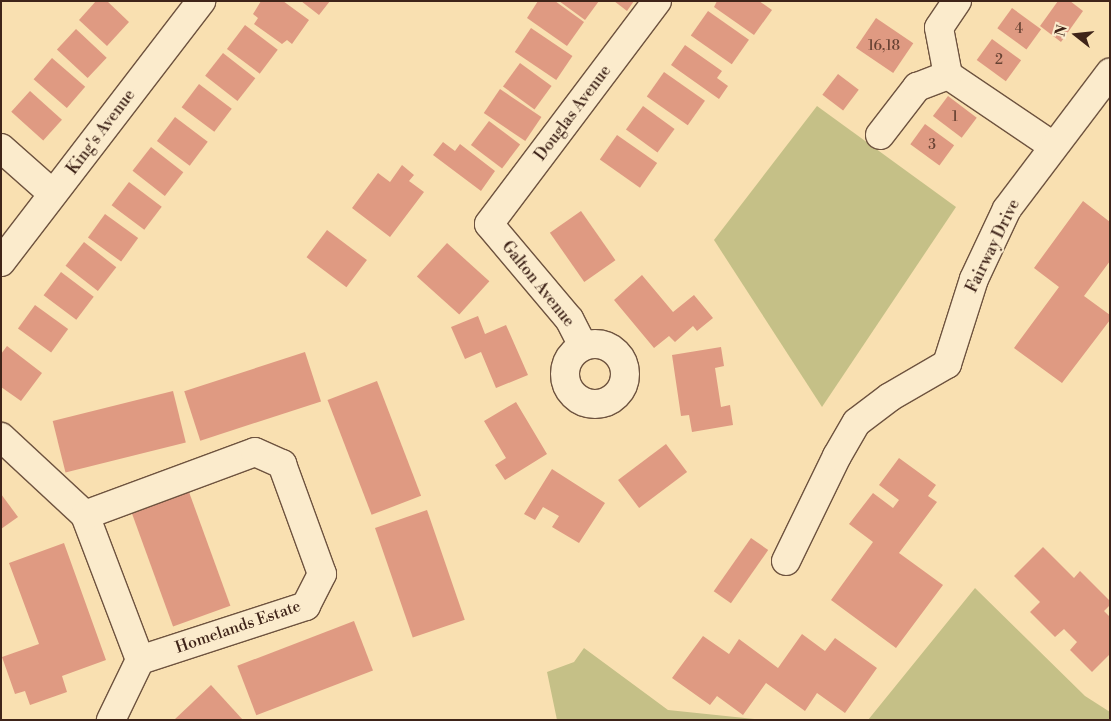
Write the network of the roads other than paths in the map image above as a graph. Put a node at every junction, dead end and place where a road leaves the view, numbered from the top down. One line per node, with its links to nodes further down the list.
1 (201, 1): 9 (street, King's Avenue)
2 (657, 1): 10 (street, Douglas Avenue)
3 (957, 1): 5 (street)
4 (1110, 73): 7 (street, Fairway Drive)
5 (948, 75): 6 (street); 7 (street)
6 (880, 135)
7 (1053, 146): 15 (street, Fairway Drive)
8 (1, 148): 9 (street)
9 (53, 194): 11 (street, King's Avenue)
10 (489, 224): 12 (street, Galton Avenue)
11 (1, 262)
12 (583, 346)
13 (1, 437): 14 (street)
14 (85, 515): 16 (street); 16 (street, Homelands Estate)
15 (786, 561)
16 (140, 660): 17 (street)
17 (111, 720)

